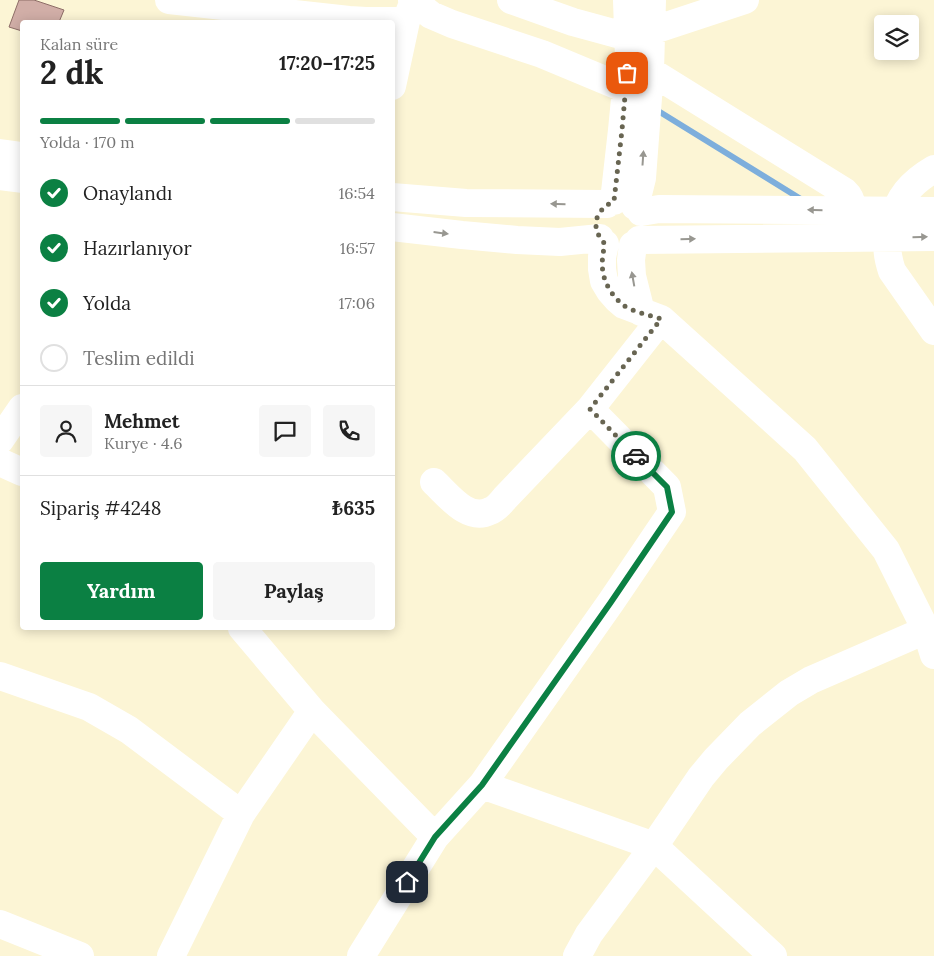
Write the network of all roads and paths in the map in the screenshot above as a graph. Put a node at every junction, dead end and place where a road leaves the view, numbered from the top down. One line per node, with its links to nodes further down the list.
1 (169, 0): 2 (street)
2 (176, 0): 8 (street)
3 (511, 0): 10 (street)
4 (627, 0): 10 (street)
5 (652, 0): 10 (street)
6 (745, 0): 10 (street)
7 (410, 8): 9 (street); 11 (street); 12 (street)
8 (349, 20)
9 (377, 20)
10 (639, 49): 12 (street); 19 (street, one-way to 10); 21 (street)
11 (395, 73)
12 (626, 89): 19 (street)
13 (0, 152): 14 (street)
14 (20, 156)
15 (934, 170): 20 (street)
16 (0, 176): 17 (street)
17 (20, 179)
18 (395, 197): 19 (street, one-way to 18)
19 (624, 206): 21 (street, one-way to 19); 27 (street); 28 (street)
20 (895, 210): 21 (street); 22 (street); 25 (street)
21 (852, 211): 26 (street)
22 (934, 211)
23 (395, 227): 27 (street, one-way to 27)
24 (934, 236): 25 (street, one-way to 24)
25 (888, 237): 26 (street); 30 (street)
26 (852, 238): 28 (street, one-way to 26)
27 (602, 241): 28 (street); 29 (street)
28 (636, 242): 29 (street, one-way to 28)
29 (651, 316): 31 (street); 36 (street)
30 (934, 331)
31 (590, 409): 34 (street); 39 (street)
32 (0, 462): 33 (street)
33 (20, 471)
34 (434, 482)
35 (244, 630): 38 (street)
36 (930, 642): 42 (street)
37 (0, 676): 40 (street)
38 (312, 711): 40 (street); 41 (street)
39 (482, 785): 41 (street); 42 (street)
40 (241, 814): 45 (street)
41 (435, 837): 46 (street)
42 (654, 846): 47 (street); 48 (street)
43 (0, 924): 44 (street)
44 (80, 956)
45 (171, 956)
46 (361, 956)
47 (577, 956)
48 (773, 956)

